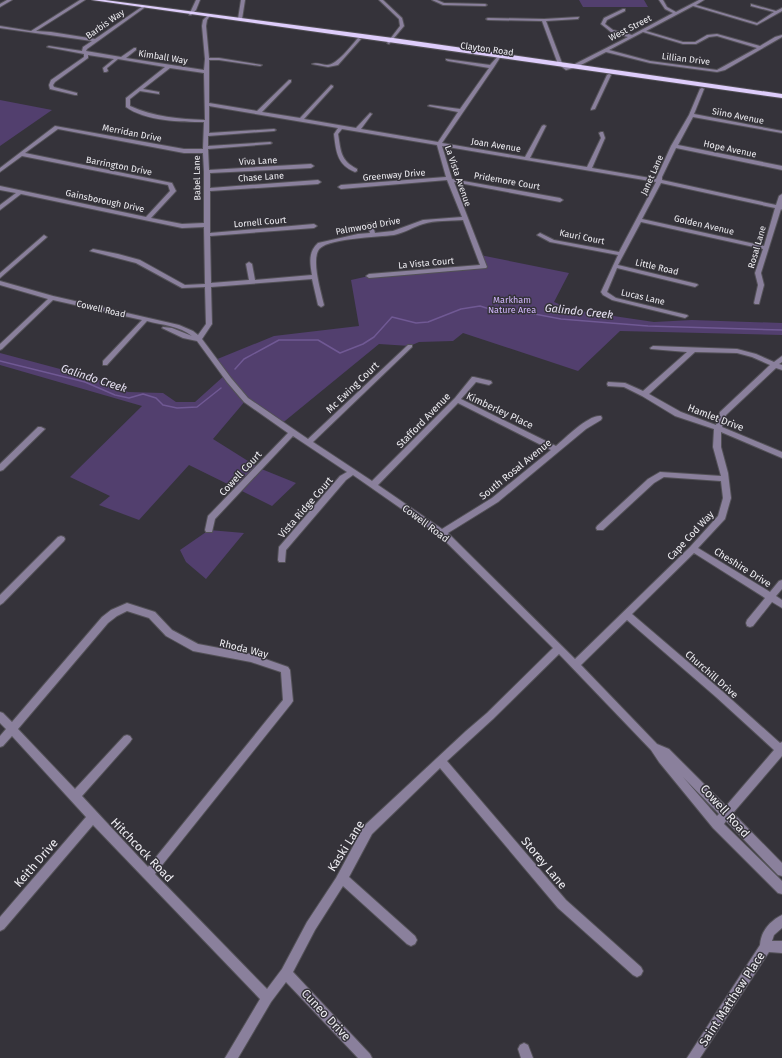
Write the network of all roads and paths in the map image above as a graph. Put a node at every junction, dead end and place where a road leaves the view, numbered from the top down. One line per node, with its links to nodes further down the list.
1 (10, 0): 13 (street)
2 (83, 0): 28 (street)
3 (94, 0): 14 (main road, Clayton Road)
4 (198, 0): 19 (street)
5 (243, 0): 22 (street)
6 (381, 0): 26 (street)
7 (434, 0): 10 (street)
8 (662, 0): 18 (street)
9 (702, 0): 11 (street, West Street)
10 (485, 5)
11 (692, 5): 17 (street); 18 (street, West Street)
12 (752, 5): 17 (street)
13 (0, 6)
14 (143, 7): 19 (main road, Clayton Road); 35 (street, Barbis Way)
15 (782, 9): 17 (street)
16 (624, 10): 30 (street)
17 (777, 12)
18 (676, 13): 27 (street, West Street)
19 (190, 14): 20 (main road, Clayton Road)
20 (208, 16): 22 (main road, Clayton Road); 33 (main road, Clayton Road); 44 (street, Babel Lane)
21 (578, 18): 24 (street)
22 (240, 19): 32 (main road, Clayton Road)
23 (488, 19): 24 (street)
24 (544, 20): 47 (street)
25 (0, 27): 28 (street)
26 (400, 29): 32 (street); 36 (street)
27 (642, 31): 30 (street, West Street); 38 (street)
28 (32, 32): 29 (street)
29 (66, 36): 34 (street); 35 (street)
30 (631, 36): 40 (street, West Street)
31 (782, 36): 38 (street, Lillian Drive)
32 (373, 38): 36 (main road, Clayton Road)
33 (359, 39): 36 (main road, Clayton Road); 48 (street)
34 (61, 40)
35 (95, 40): 41 (street, Barbis Way)
36 (391, 42): 42 (main road, Clayton Road)
37 (55, 43): 41 (street, Kimball Way)
38 (759, 47): 40 (street, Lillian Drive)
39 (134, 49): 43 (street)
40 (605, 50): 46 (street, West Street)
41 (86, 53): 43 (street, Kimball Way); 63 (street, Barbis Way)
42 (498, 57): 47 (main road, Clayton Road); 52 (street, La Vista Avenue); 53 (main road, Clayton Road)
43 (120, 58): 50 (street, Kimball Way); 55 (street)
44 (207, 59): 49 (street); 56 (street, Babel Lane)
45 (448, 60): 52 (street)
46 (586, 60): 51 (street, West Street); 54 (street)
47 (559, 62): 51 (main road, Clayton Road); 53 (street)
48 (314, 64)
49 (260, 65)
50 (169, 66): 56 (street, Kimball Way); 61 (street)
51 (575, 66): 53 (street, West Street); 54 (main road, Clayton Road)
52 (492, 67): 69 (street, La Vista Avenue)
53 (566, 69): 57 (main road, Clayton Road)
54 (597, 70): 64 (main road, Clayton Road)
55 (106, 71)
56 (206, 72): 66 (street, Babel Lane)
57 (609, 75): 60 (main road, Clayton Road); 68 (street)
58 (289, 81): 70 (street)
59 (331, 86): 73 (street)
60 (702, 89): 65 (main road, Clayton Road); 72 (street, Janet Lane)
61 (140, 90): 62 (street); 74 (street)
62 (157, 93)
63 (75, 94)
64 (782, 96)
65 (782, 101)
66 (206, 104): 70 (street, Joan Avenue); 74 (street, Babel Lane)
67 (430, 106): 69 (street)
68 (594, 108)
69 (461, 111): 83 (street, La Vista Avenue)
70 (258, 113): 73 (street, Joan Avenue)
71 (370, 114): 78 (street)
72 (691, 114): 79 (street, Siino Avenue); 84 (street, Janet Lane)
73 (301, 120): 76 (street, Joan Avenue)
74 (207, 121): 81 (street, Babel Lane)
75 (544, 126): 87 (street)
76 (341, 127): 78 (street, Joan Avenue); 92 (street)
77 (274, 130): 81 (street)
78 (357, 130): 83 (street, Joan Avenue)
79 (782, 132)
80 (601, 133): 90 (street)
81 (206, 135): 85 (street, Babel Lane)
82 (270, 143): 85 (street, Viva Lane)
83 (438, 144): 87 (street, Joan Avenue); 94 (street, La Vista Avenue)
84 (674, 146): 89 (street, Hope Avenue); 95 (street, Janet Lane)
85 (205, 149): 86 (street, Merridan Drive); 93 (street, Babel Lane)
86 (21, 154): 91 (street); 106 (street, Barrington Drive)
87 (527, 158): 90 (street, Joan Avenue)
88 (311, 166): 93 (street, Viva Lane)
89 (782, 168)
90 (589, 169): 95 (street, Joan Avenue)
91 (0, 170)
92 (355, 170)
93 (207, 172): 99 (street, Babel Lane)
94 (449, 179): 97 (street, Greenway Drive); 102 (street, Pridemore Court); 105 (street, La Vista Avenue)
95 (659, 181): 103 (street, Joan Avenue); 107 (street, Janet Lane)
96 (318, 182): 99 (street, Chase Lane)
97 (341, 187)
98 (0, 188): 100 (street, Gainsborough Drive)
99 (206, 190): 109 (street, Babel Lane)
100 (20, 192): 104 (street); 106 (street, Gainsborough Drive)
101 (782, 196): 103 (street, Rosal Lane)
102 (560, 200)
103 (780, 207): 115 (street, Rosal Lane)
104 (0, 208)
105 (464, 218): 111 (street, Palmwood Drive); 120 (street, La Vista Avenue)
106 (147, 219): 109 (street, Gainsborough Drive)
107 (640, 220): 115 (street, Golden Avenue); 117 (street, Janet Lane)
108 (370, 224): 111 (street)
109 (206, 226): 112 (street, Babel Lane)
110 (314, 226): 112 (street, Lornell Court)
111 (373, 234): 123 (street, Palmwood Drive)
112 (207, 235): 127 (street, Babel Lane)
113 (540, 235): 117 (street, Kauri Court)
114 (44, 237): 121 (street)
115 (765, 248): 130 (street, Rosal Lane)
116 (93, 251): 127 (street)
117 (621, 254): 119 (street, Janet Lane)
118 (249, 264): 124 (street)
119 (615, 266): 126 (street, Little Road); 132 (street, Lucas Lane)
120 (484, 267): 122 (street, La Vista Court)
121 (0, 276)
122 (369, 276)
123 (315, 277): 124 (street); 131 (street)
124 (252, 282): 127 (street)
125 (0, 283): 129 (street, Cowell Road)
126 (695, 285)
127 (208, 286): 134 (street, Babel Lane)
128 (0, 288): 129 (street, Cowell Road)
129 (50, 300): 133 (street, Cowell Road); 136 (street)
130 (757, 303)
131 (321, 305)
132 (685, 316)
133 (145, 321): 134 (street, Cowell Road); 140 (street)
134 (199, 339): 149 (street, Cowell Road)
135 (410, 346): 150 (street, Mc Ewing Court)
136 (0, 348)
137 (653, 348): 138 (street)
138 (693, 350): 141 (street); 144 (street)
139 (782, 358): 141 (street, Cape Cod Way)
140 (105, 363)
141 (779, 366): 147 (street, Cape Cod Way)
142 (490, 383): 145 (street, Stafford Avenue)
143 (610, 384): 144 (street, Hamlet Drive)
144 (644, 394): 147 (street, Hamlet Drive)
145 (457, 400): 151 (street, Kimberley Place); 156 (street, Stafford Avenue)
146 (598, 418): 151 (street, South Rosal Avenue)
147 (718, 428): 152 (street, Hamlet Drive); 155 (street, Cape Cod Way)
148 (41, 429): 153 (street)
149 (292, 432): 150 (street, Cowell Road); 158 (street, Cowell Court)
150 (309, 442): 154 (street, Cowell Road)
151 (556, 449): 159 (street, South Rosal Avenue)
152 (782, 455)
153 (0, 468)
154 (352, 472): 156 (street, Cowell Road); 162 (street, Vista Ridge Court)
155 (725, 479): 157 (street); 161 (street, Cape Cod Way)
156 (373, 485): 159 (street, Cowell Road)
157 (600, 528)
158 (209, 530)
159 (442, 533): 169 (street, Cowell Road)
160 (61, 539): 165 (street)
161 (693, 549): 164 (street, Cheshire Drive); 167 (street, Cape Cod Way)
162 (282, 560)
163 (782, 583): 164 (street)
164 (770, 597): 166 (street, Cheshire Drive); 168 (street)
165 (0, 601)
166 (782, 604)
167 (627, 615): 170 (street, Cape Cod Way); 176 (street, Churchill Drive)
168 (750, 623)
169 (559, 648): 170 (street, Cowell Road); 177 (street, Kaski Lane)
170 (575, 665): 175 (street, Cowell Road)
171 (0, 716): 172 (street, Hitchcock Road)
172 (12, 731): 174 (street); 178 (street, Hitchcock Road); 183 (street, Rhoda Way)
173 (127, 739): 178 (street)
174 (0, 743)
175 (654, 747): 179 (street, Cowell Road); 181 (street, Cowell Road)
176 (781, 749): 179 (street)
177 (441, 762): 184 (street, Kaski Lane); 191 (street, Storey Lane)
178 (75, 796): 180 (street, Hitchcock Road)
179 (727, 813): 181 (street); 182 (street, Cowell Road)
180 (93, 817): 183 (street, Hitchcock Road); 187 (street, Keith Drive)
181 (717, 824): 185 (street, Cowell Road)
182 (782, 871)
183 (148, 875): 193 (street, Hitchcock Road)
184 (341, 877): 188 (street); 192 (street, Kaski Lane)
185 (782, 889)
186 (782, 921): 189 (street, Saint Matthew Place)
187 (0, 925)
188 (411, 940)
189 (766, 946): 190 (street); 196 (street, Saint Matthew Place)
190 (782, 947)
191 (637, 971)
192 (286, 973): 193 (street, Kaski Lane); 195 (street, Cuneo Drive)
193 (267, 998): 194 (street, Kaski Lane)
194 (231, 1058)
195 (366, 1058)
196 (693, 1058)

